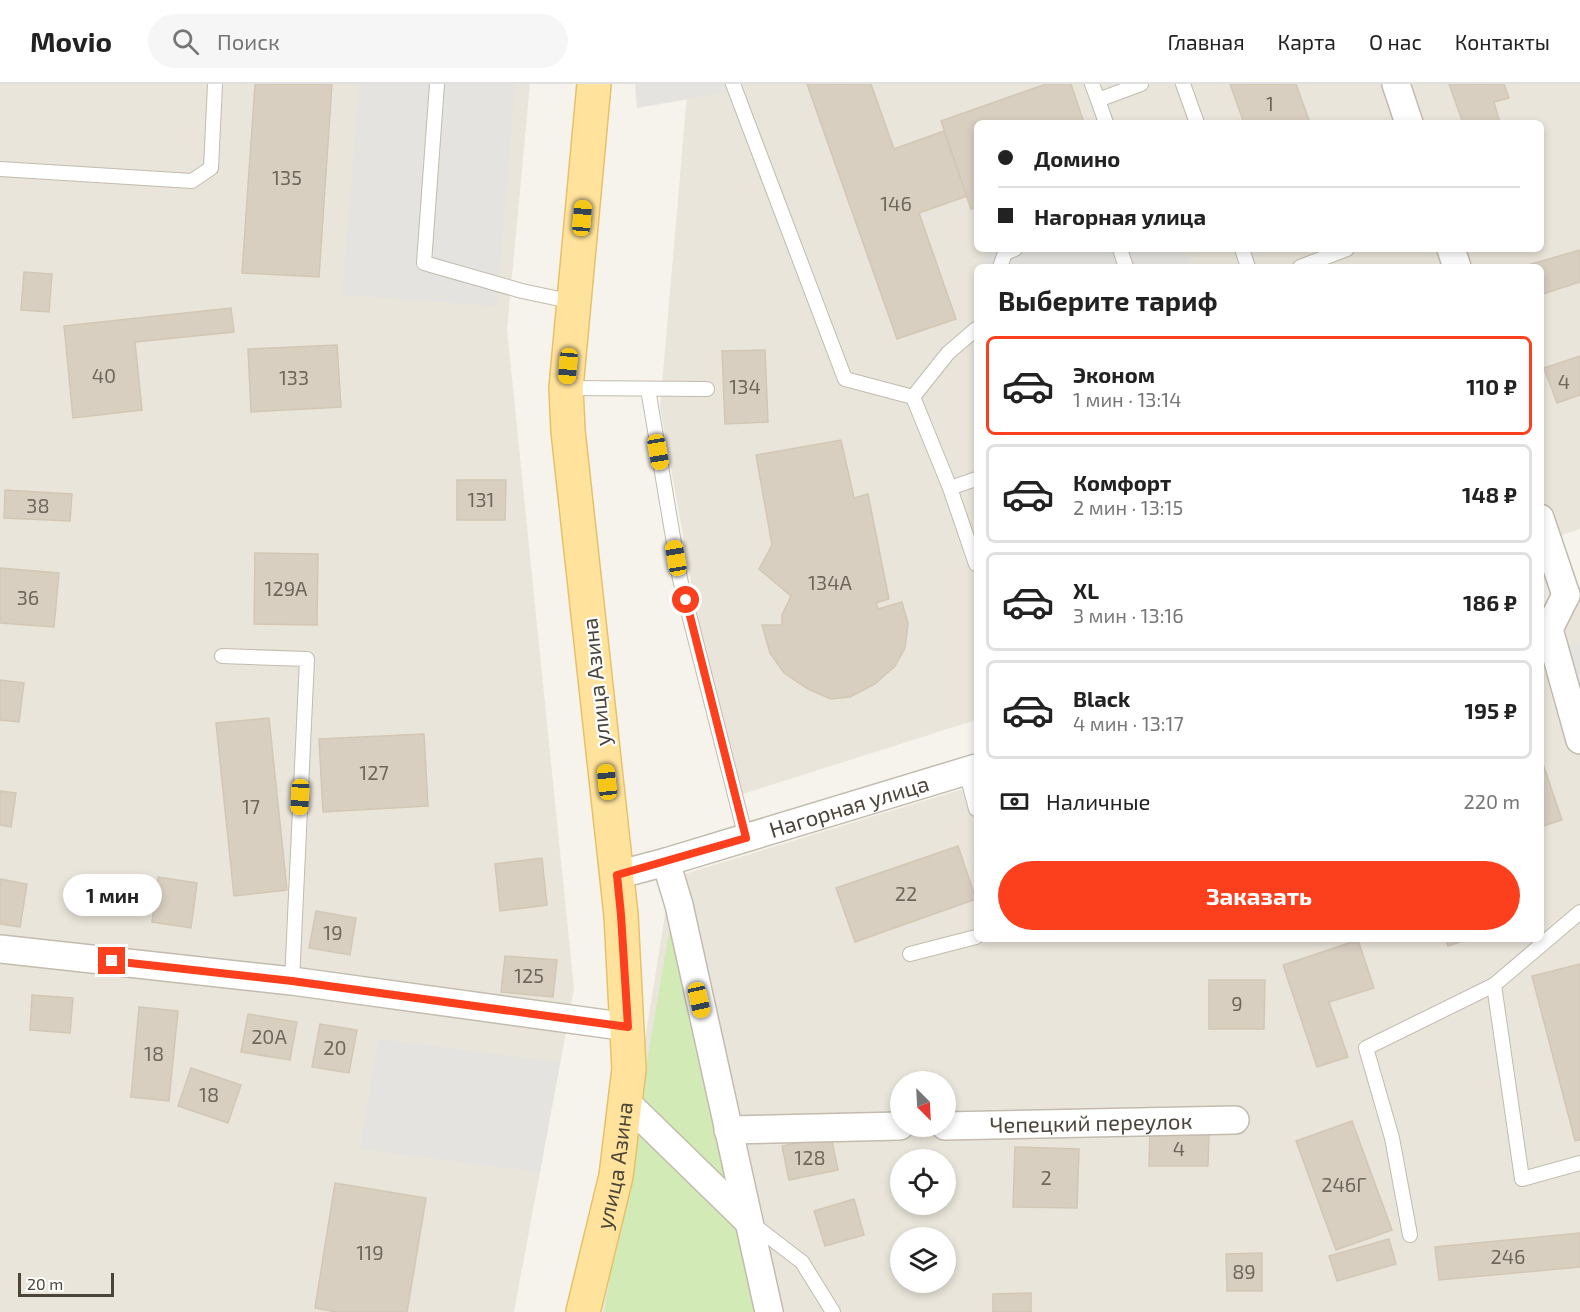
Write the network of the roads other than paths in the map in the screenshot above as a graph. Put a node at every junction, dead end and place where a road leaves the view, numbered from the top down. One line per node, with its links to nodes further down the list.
1 (215, 84): 13 (lane)
2 (437, 84): 16 (lane)
3 (594, 84): 16 (main road, улица Азина)
4 (733, 84): 21 (lane)
5 (1092, 84): 9 (lane)
6 (1141, 84): 9 (lane)
7 (1183, 84): 11 (lane)
8 (1396, 84): 12 (street)
9 (1098, 100): 10 (lane)
10 (1105, 120)
11 (1195, 120)
12 (1408, 120)
13 (0, 169)
14 (1339, 252): 15 (lane)
15 (1308, 264)
16 (574, 302): 18 (main road, улица Азина)
17 (974, 331): 21 (lane)
18 (566, 388): 19 (lane); 34 (main road, улица Азина)
19 (648, 389): 20 (lane); 32 (lane)
20 (707, 389)
21 (913, 397): 23 (lane)
22 (974, 479): 23 (lane)
23 (950, 488): 25 (lane)
24 (1544, 527): 26 (street)
25 (974, 558)
26 (1573, 593): 27 (street); 29 (street)
27 (1544, 601)
28 (222, 656): 39 (lane)
29 (1580, 740)
30 (971, 769): 31 (lane); 32 (street, Нагорная улица)
31 (974, 793)
32 (746, 838): 33 (street, Нагорная улица)
33 (666, 862): 34 (street, Нагорная улица); 46 (street)
34 (617, 875): 41 (main road, улица Азина)
35 (1580, 912): 40 (lane)
36 (974, 938): 38 (lane)
37 (0, 949): 39 (street)
38 (910, 954)
39 (292, 981): 41 (street)
40 (1494, 985): 47 (lane); 49 (lane)
41 (628, 1027): 42 (main road, улица Азина)
42 (625, 1101): 48 (street); 50 (main road, улица Азина)
43 (1235, 1120): 45 (street, Чепецкий переулок)
44 (890, 1126): 46 (street)
45 (956, 1126)
46 (728, 1130): 48 (street)
47 (1580, 1163)
48 (747, 1220): 51 (street); 52 (lane)
49 (1410, 1235)
50 (583, 1312)
51 (769, 1312)
52 (833, 1312)

